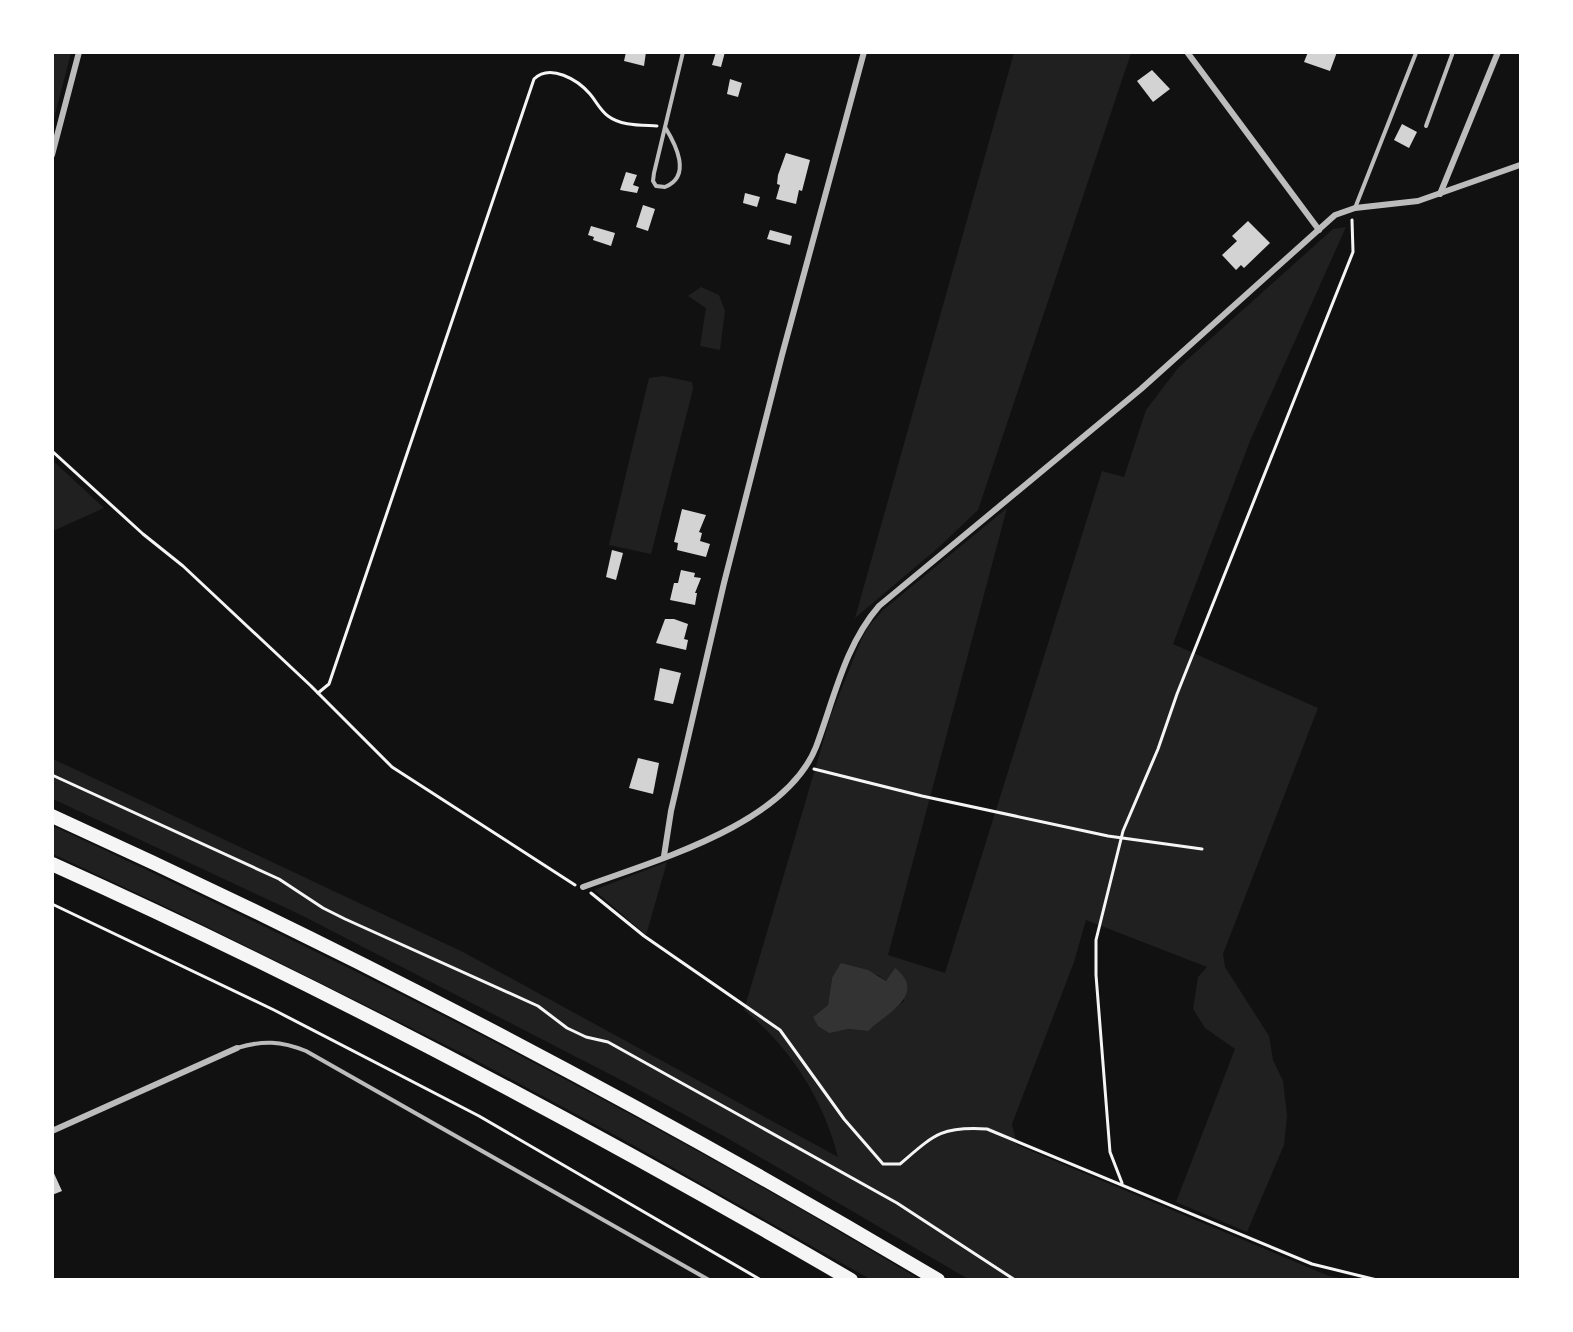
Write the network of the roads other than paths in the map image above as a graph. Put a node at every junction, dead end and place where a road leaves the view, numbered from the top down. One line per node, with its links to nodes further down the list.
1 (79, 52): 10 (street)
2 (683, 52): 9 (lane)
3 (864, 52): 16 (street)
4 (1186, 52): 14 (street)
5 (1453, 52): 8 (lane)
6 (1498, 52): 12 (street)
7 (1416, 53): 13 (lane)
8 (1426, 126)
9 (665, 127): 9 (lane)
10 (52, 155)
11 (1521, 165): 12 (street)
12 (1440, 194): 13 (street)
13 (1353, 208): 14 (street)
14 (1319, 230): 16 (street)
15 (52, 816): 23 (highway)
16 (664, 856): 18 (street)
17 (52, 864): 22 (highway)
18 (583, 887)
19 (237, 1048): 20 (street); 21 (lane)
20 (52, 1131)
21 (709, 1280)
22 (851, 1280)
23 (938, 1280)

